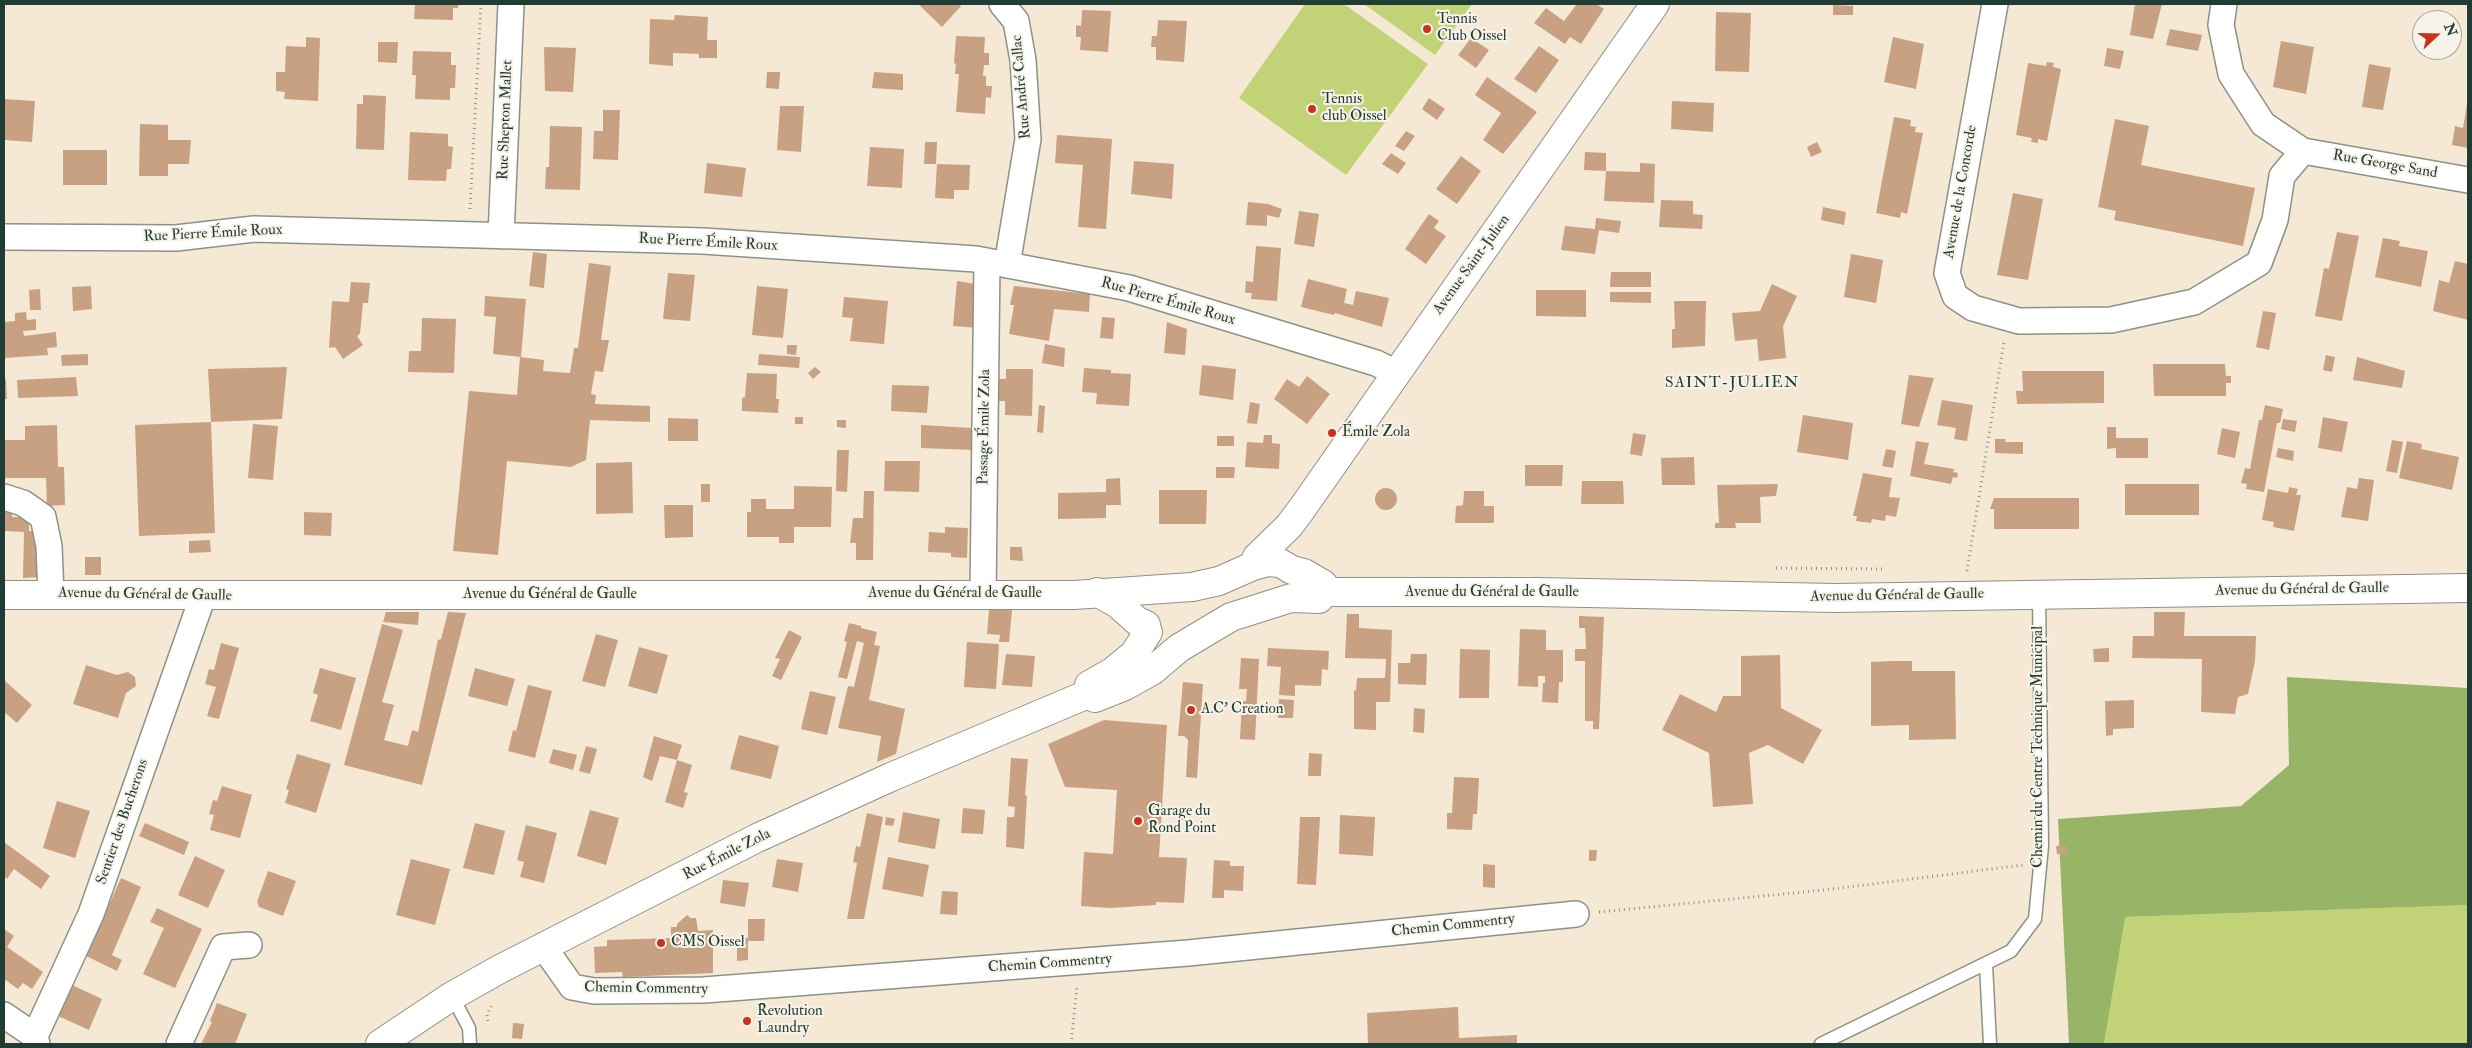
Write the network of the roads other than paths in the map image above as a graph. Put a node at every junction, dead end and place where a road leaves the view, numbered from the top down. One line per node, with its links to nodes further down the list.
1 (511, 4): 8 (street, Rue Shepton Mallet)
2 (1002, 4): 10 (street, Rue André Callac)
3 (1655, 4): 11 (main road, Avenue Saint-Julien)
4 (1994, 4): 6 (street, Avenue de la Concorde)
5 (2224, 4): 6 (street)
6 (2303, 151): 7 (street, Rue George Sand)
7 (2468, 180)
8 (501, 236): 9 (street, Rue Pierre Émile Roux); 10 (street, Rue Pierre Émile Roux)
9 (4, 237)
10 (997, 263): 11 (street, Rue Pierre Émile Roux); 21 (street, Passage Émile Zola)
11 (1396, 373): 13 (main road, Avenue Saint-Julien)
12 (4, 497): 20 (street)
13 (1289, 526): 14 (main road, Avenue Saint-Julien); 15 (main road)
14 (1253, 566): 15 (main road, Avenue du Général de Gaulle); 17 (main road, Avenue du Général de Gaulle)
15 (1292, 570): 19 (main road, Avenue du Général de Gaulle); 25 (main road)
16 (2468, 588): 22 (main road, Avenue du Général de Gaulle)
17 (1170, 589): 18 (main road, Avenue du Général de Gaulle); 26 (main road)
18 (1097, 592): 21 (main road, Avenue du Général de Gaulle); 26 (main road)
19 (1325, 592): 22 (main road, Avenue du Général de Gaulle); 25 (main road, Avenue du Général de Gaulle)
20 (51, 594): 23 (main road, Avenue du Général de Gaulle); 24 (main road, Avenue du Général de Gaulle)
21 (983, 594): 24 (main road, Avenue du Général de Gaulle)
22 (2039, 594): 32 (lane, Chemin du Centre Technique Municipal)
23 (4, 595)
24 (203, 596): 35 (street, Sentier des Bucherons)
25 (1291, 598): 27 (main road, Avenue du Général de Gaulle)
26 (1147, 629): 27 (main road); 28 (main road, Rue Émile Zola)
27 (1179, 648): 28 (main road, Rue Émile Zola)
28 (1088, 694): 31 (main road, Rue Émile Zola)
29 (1576, 914): 31 (street, Chemin Commentry)
30 (248, 945): 36 (street)
31 (543, 946): 33 (main road, Rue Émile Zola)
32 (1986, 964): 39 (lane, Chemin du Centre Technique Municipal); 40 (lane)
33 (452, 996): 37 (main road, Rue Émile Zola); 38 (lane)
34 (4, 1015): 35 (street)
35 (36, 1040)
36 (180, 1044)
37 (380, 1044)
38 (470, 1044)
39 (1821, 1044)
40 (1990, 1044)

